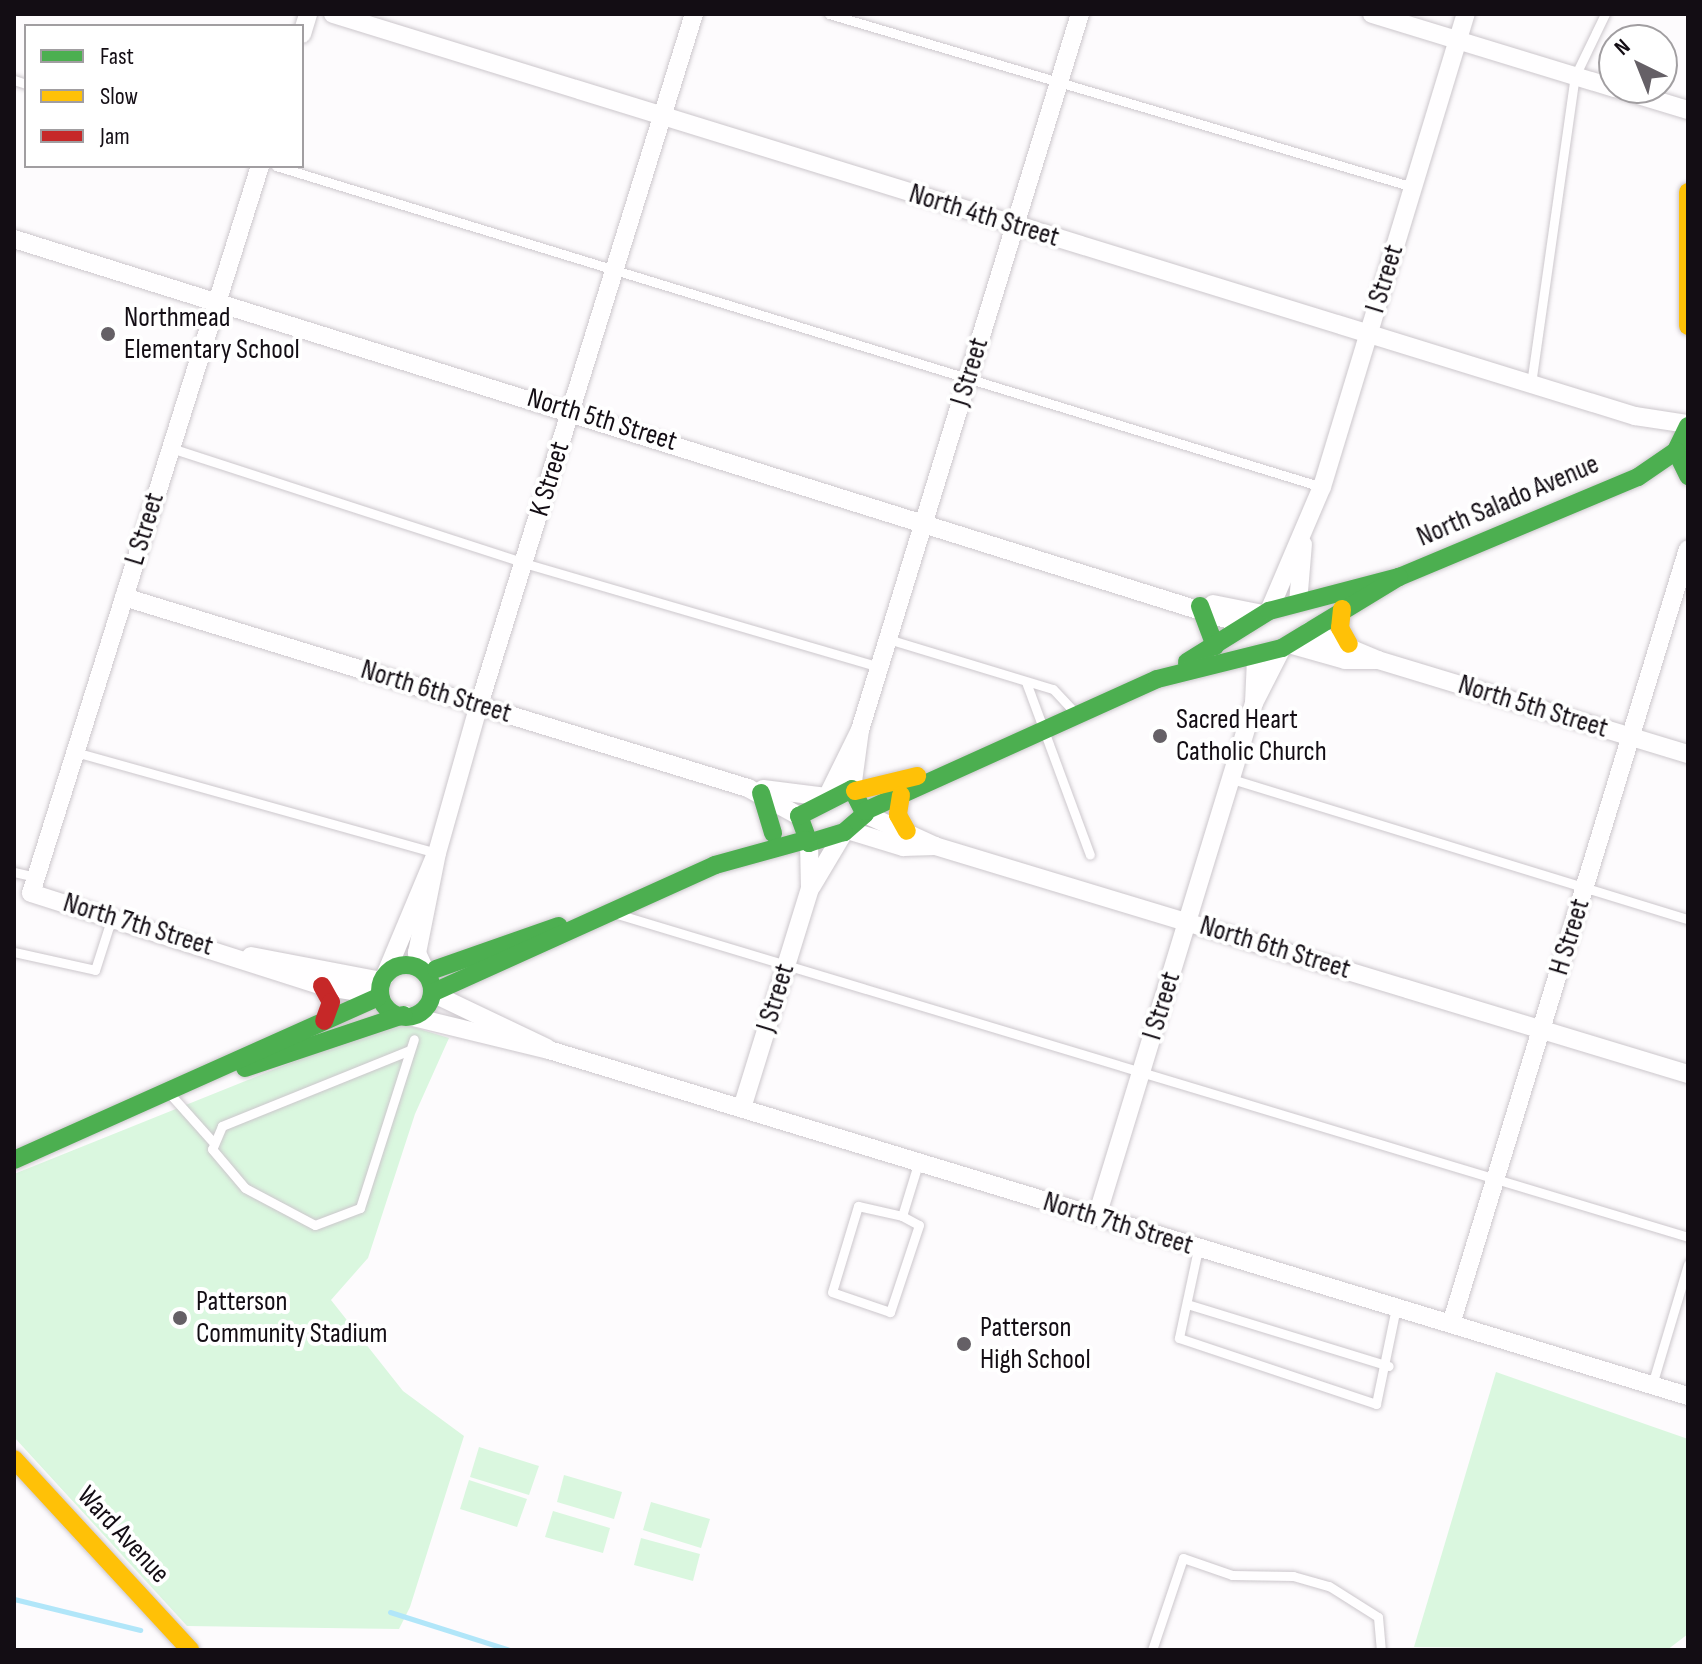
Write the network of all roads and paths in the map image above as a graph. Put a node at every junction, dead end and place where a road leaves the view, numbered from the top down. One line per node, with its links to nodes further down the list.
1 (333, 14): 14 (street, North 4th Street)
2 (694, 14): 14 (street, K Street)
3 (829, 14): 11 (lane)
4 (1080, 14): 11 (street, J Street)
5 (1372, 14): 8 (street)
6 (1466, 14): 8 (street, I Street)
7 (1605, 14): 9 (lane)
8 (1458, 40): 9 (street); 17 (street, I Street)
9 (1575, 76): 10 (street); 27 (lane)
10 (1598, 83)
11 (1058, 84): 17 (lane); 19 (street, J Street)
12 (1668, 104): 13 (street)
13 (1688, 110)
14 (663, 116): 19 (street, North 4th Street); 21 (street, K Street)
15 (259, 168): 23 (street, L Street)
16 (283, 168): 21 (lane)
17 (1413, 187): 25 (street, I Street)
18 (1688, 192): 22 (main road)
19 (1015, 226): 25 (street, North 4th Street); 26 (street, J Street)
20 (14, 239): 23 (street, North 5th Street)
21 (616, 267): 26 (lane); 28 (street, K Street)
22 (1686, 280): 24 (main road)
23 (217, 302): 28 (street, North 5th Street); 31 (street, L Street)
24 (1688, 326)
25 (1368, 334): 27 (street, North 4th Street); 35 (street, I Street)
26 (968, 378): 35 (lane); 36 (street, J Street)
27 (1531, 384): 29 (street, North 4th Street)
28 (571, 410): 36 (street, North 5th Street); 39 (street, K Street)
29 (1635, 416): 30 (street, North 4th Street); 32 (street, North 4th Street)
30 (1688, 425): 32 (main road)
31 (171, 448): 39 (lane); 41 (street, L Street)
32 (1676, 449): 33 (main road); 34 (main road, North Salado Avenue)
33 (1688, 476): 34 (main road, North Salado Avenue)
34 (1638, 477): 40 (main road, North Salado Avenue)
35 (1322, 487): 37 (street, I Street)
36 (925, 519): 42 (street, North 5th Street); 48 (street, J Street)
37 (1303, 544): 43 (street, I Street); 45 (street, I Street)
38 (1688, 549): 62 (street, H Street)
39 (524, 563): 54 (lane); 58 (street, K Street)
40 (1399, 577): 43 (main road, North Salado Avenue); 44 (main road, North Salado Avenue)
41 (124, 597): 58 (street, North 6th Street); 63 (street, L Street)
42 (1195, 604): 45 (street, North 5th Street); 46 (street, North 5th Street); 50 (main road)
43 (1300, 604): 45 (main road, North Salado Avenue); 47 (street)
44 (1342, 609): 47 (main road, North Salado Avenue); 49 (main road)
45 (1266, 612): 46 (main road, North Salado Avenue)
46 (1244, 628): 50 (main road, North Salado Avenue); 52 (street)
47 (1312, 629): 49 (street, North 5th Street); 51 (main road, North Salado Avenue)
48 (888, 639): 54 (street, J Street); 56 (lane)
49 (1349, 644): 53 (street, North 5th Street)
50 (1215, 646): 55 (main road, North Salado Avenue)
51 (1286, 646): 52 (main road, North Salado Avenue); 53 (street, North 5th Street); 57 (street, I Street)
52 (1254, 658): 55 (main road, North Salado Avenue); 57 (street, I Street)
53 (1378, 660): 62 (street, North 5th Street)
54 (879, 667): 61 (street, J Street)
55 (1157, 679): 59 (main road, North Salado Avenue)
56 (1026, 682): 59 (lane); 60 (lane)
57 (1254, 703): 66 (street, I Street)
58 (479, 705): 67 (street, North 6th Street); 78 (street, K Street)
59 (1075, 713): 60 (main road, North Salado Avenue)
60 (1039, 728): 65 (main road, North Salado Avenue); 79 (lane)
61 (860, 730): 68 (street, J Street); 70 (street, J Street)
62 (1632, 737): 64 (street, North 5th Street); 83 (street, H Street)
63 (75, 752): 78 (lane); 82 (street, L Street)
64 (1688, 754)
65 (957, 763): 68 (main road, North Salado Avenue); 69 (main road, North Salado Avenue)
66 (1232, 779): 83 (lane); 89 (street, I Street)
67 (755, 790): 70 (street, North 6th Street); 72 (street, North 6th Street); 75 (main road)
68 (854, 790): 70 (main road, North Salado Avenue); 71 (main road)
69 (901, 795): 71 (main road, North Salado Avenue); 74 (main road)
70 (826, 797): 72 (main road, North Salado Avenue)
71 (865, 812): 73 (main road, North Salado Avenue); 74 (street, North 6th Street)
72 (798, 818): 75 (main road, North Salado Avenue); 76 (main road)
73 (846, 831): 76 (main road, North Salado Avenue); 77 (street); 84 (street, J Street)
74 (907, 831): 77 (street, North 6th Street)
75 (773, 833): 80 (main road, North Salado Avenue)
76 (808, 842): 80 (main road, North Salado Avenue); 84 (street, J Street)
77 (935, 846): 89 (street, North 6th Street)
78 (437, 853): 93 (street, K Street); 95 (street, K Street)
79 (1090, 855)
80 (715, 865): 85 (main road, North Salado Avenue)
81 (14, 872): 82 (lane)
82 (33, 885): 86 (street, North 7th Street)
83 (1586, 887): 87 (lane); 99 (street, H Street)
84 (810, 889): 92 (street, J Street)
85 (606, 911): 88 (main road, North Salado Avenue); 92 (lane)
86 (112, 917): 90 (lane); 91 (street, North 7th Street)
87 (1688, 919)
88 (581, 922): 93 (main road, North Salado Avenue); 96 (main road, North Salado Avenue)
89 (1188, 922): 99 (street, North 6th Street); 104 (street, I Street)
90 (14, 952)
91 (245, 957): 94 (street, North 7th Street); 95 (street, North 7th Street)
92 (787, 965): 104 (lane); 107 (street, J Street)
93 (425, 969): 95 (main road, North Salado Avenue); 96 (main road)
94 (322, 986): 95 (street, North 7th Street); 98 (main road)
95 (380, 988): 97 (main road); 98 (main road)
96 (434, 993): 97 (main road, North Salado Avenue); 102 (street, North 7th Street)
97 (404, 1015): 102 (street, North 7th Street); 103 (main road)
98 (324, 1021): 103 (main road)
99 (1542, 1029): 105 (street, North 6th Street); 111 (street, H Street)
100 (414, 1039): 101 (lane)
101 (410, 1050): 108 (lane); 108 (lane)
102 (549, 1050): 107 (street, North 7th Street)
103 (223, 1072): 106 (main road)
104 (1141, 1073): 111 (lane); 113 (street, I Street)
105 (1688, 1074)
106 (170, 1094): 108 (lane); 109 (main road)
107 (742, 1108): 110 (street, North 7th Street)
108 (213, 1142)
109 (14, 1160)
110 (918, 1164): 112 (lane); 113 (street, North 7th Street)
111 (1495, 1179): 114 (lane); 119 (street, H Street)
112 (902, 1216): 112 (lane)
113 (1097, 1216): 115 (street, North 7th Street)
114 (1688, 1237)
115 (1198, 1249): 117 (lane); 118 (street, North 7th Street)
116 (1688, 1264): 121 (lane)
117 (1187, 1304): 120 (lane); 120 (lane)
118 (1396, 1307): 119 (street, North 7th Street); 120 (lane)
119 (1451, 1324): 121 (street, North 7th Street)
120 (1389, 1366)
121 (1652, 1385): 122 (street, North 7th Street)
122 (1688, 1396)
123 (14, 1459): 124 (main road, Ward Avenue)
124 (190, 1650)
125 (1152, 1650): 126 (lane)
126 (1381, 1650)

